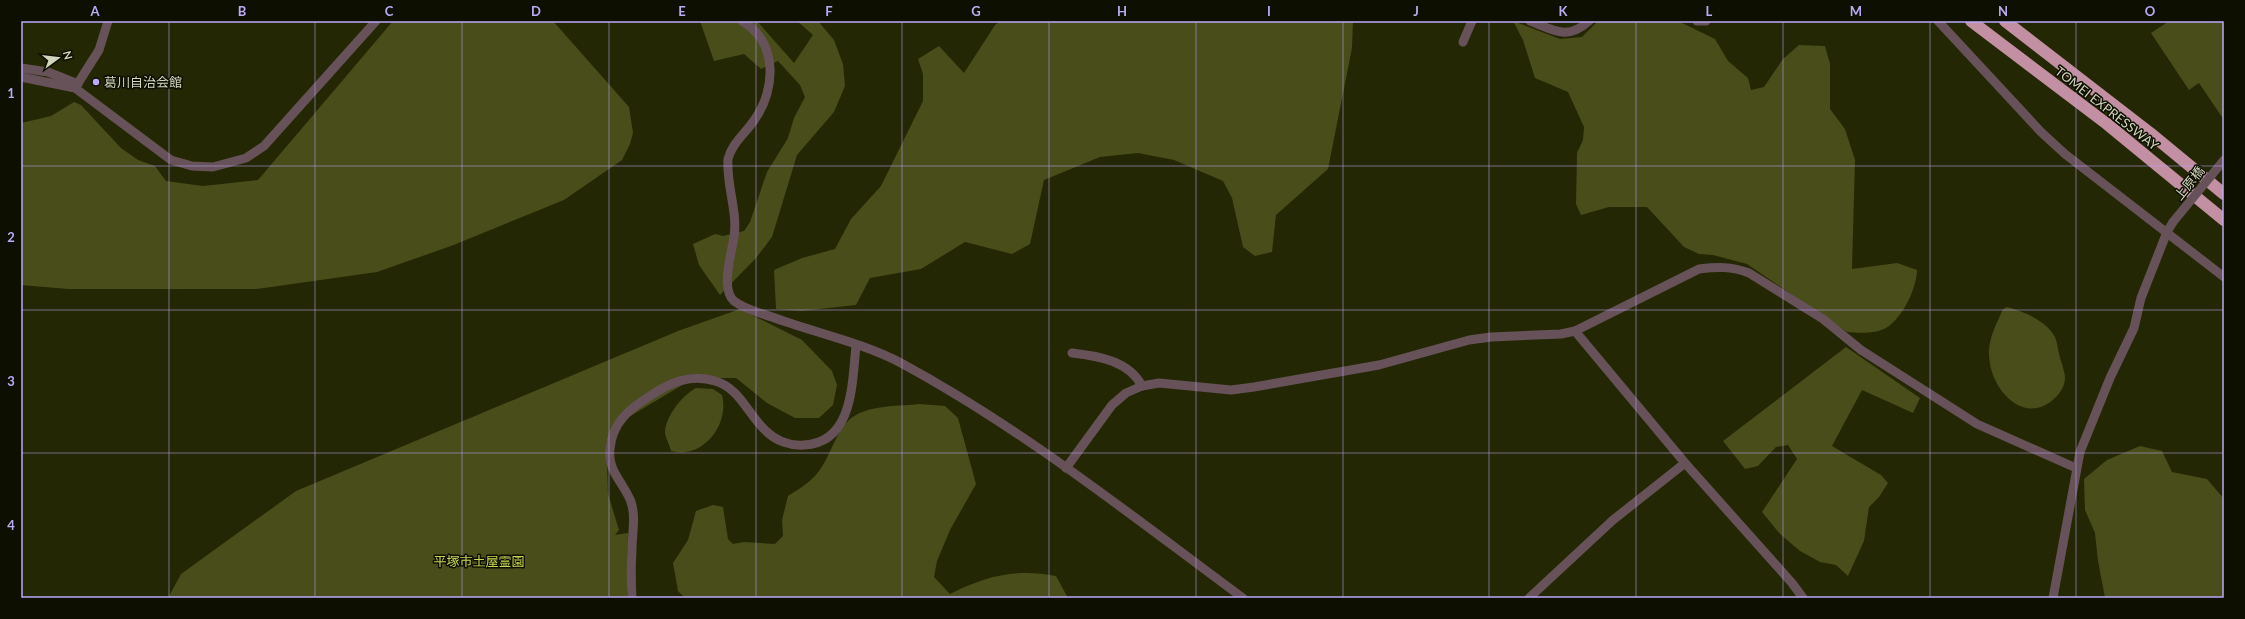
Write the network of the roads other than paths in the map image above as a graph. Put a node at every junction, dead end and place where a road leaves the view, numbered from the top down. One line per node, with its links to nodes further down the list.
1 (108, 21): 15 (street)
2 (376, 21): 15 (street)
3 (742, 21): 22 (street)
4 (1472, 21): 12 (street)
5 (1530, 21): 6 (street)
6 (1588, 21)
7 (1697, 21): 8 (street)
8 (1706, 21)
9 (1938, 21): 19 (street)
10 (1971, 21): 18 (highway, TOMEI EXPRESSWAY)
11 (2005, 21): 17 (highway, TOMEI EXPRESSWAY)
12 (1463, 42)
13 (21, 68): 15 (street)
14 (21, 77): 15 (street)
15 (77, 86)
16 (2224, 160): 19 (street, 上原橋, bridge)
17 (2224, 194)
18 (2224, 220)
19 (2167, 232): 20 (street); 27 (street, 上原橋)
20 (2224, 277)
21 (1575, 331): 24 (street); 25 (street); 27 (street)
22 (856, 346): 26 (street); 28 (street)
23 (1072, 353): 24 (street)
24 (1142, 386): 26 (street)
25 (1684, 463): 30 (street); 31 (street)
26 (1066, 468): 29 (street)
27 (2076, 468): 32 (street, 上原橋)
28 (632, 598)
29 (1243, 598)
30 (1530, 598)
31 (1803, 598)
32 (2053, 598)

